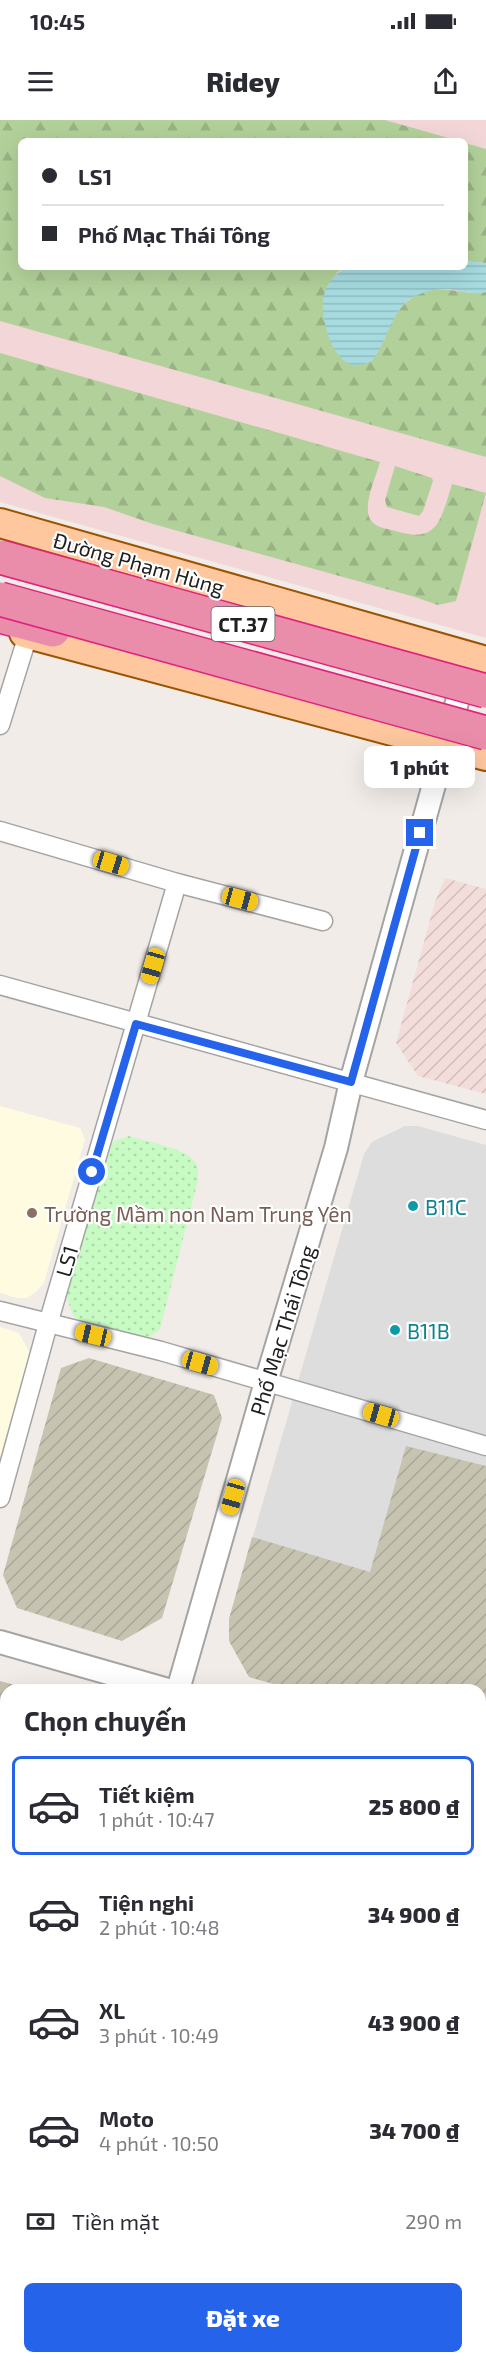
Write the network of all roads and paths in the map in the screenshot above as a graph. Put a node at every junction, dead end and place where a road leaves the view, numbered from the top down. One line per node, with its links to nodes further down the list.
1 (0, 523): 8 (main road, Đường Phạm Hùng)
2 (0, 543): 8 (highway)
3 (0, 557): 9 (highway, CT.37, bridge)
4 (0, 599): 11 (highway, CT.37, bridge)
5 (0, 616): 13 (highway)
6 (0, 626): 7 (main road)
7 (28, 635): 10 (street); 12 (main road)
8 (480, 666): 12 (street, Phố Mạc Thái Tông)
9 (486, 691)
10 (0, 725)
11 (486, 733)
12 (445, 744): 14 (main road); 20 (street, Phố Mạc Thái Tông)
13 (486, 747)
14 (486, 756)
15 (0, 831): 16 (street)
16 (177, 883): 17 (street); 19 (street, LS1)
17 (323, 921)
18 (0, 985): 19 (street)
19 (136, 1024): 20 (street); 23 (street, LS1)
20 (351, 1082): 21 (street); 24 (street, Phố Mạc Thái Tông)
21 (486, 1120)
22 (0, 1311): 23 (street)
23 (48, 1324): 24 (street); 26 (street, LS1)
24 (266, 1382): 25 (street); 29 (street, Phố Mạc Thái Tông)
25 (486, 1446)
26 (0, 1498)
27 (0, 1642): 28 (street)
28 (147, 1684)
29 (180, 1684)

